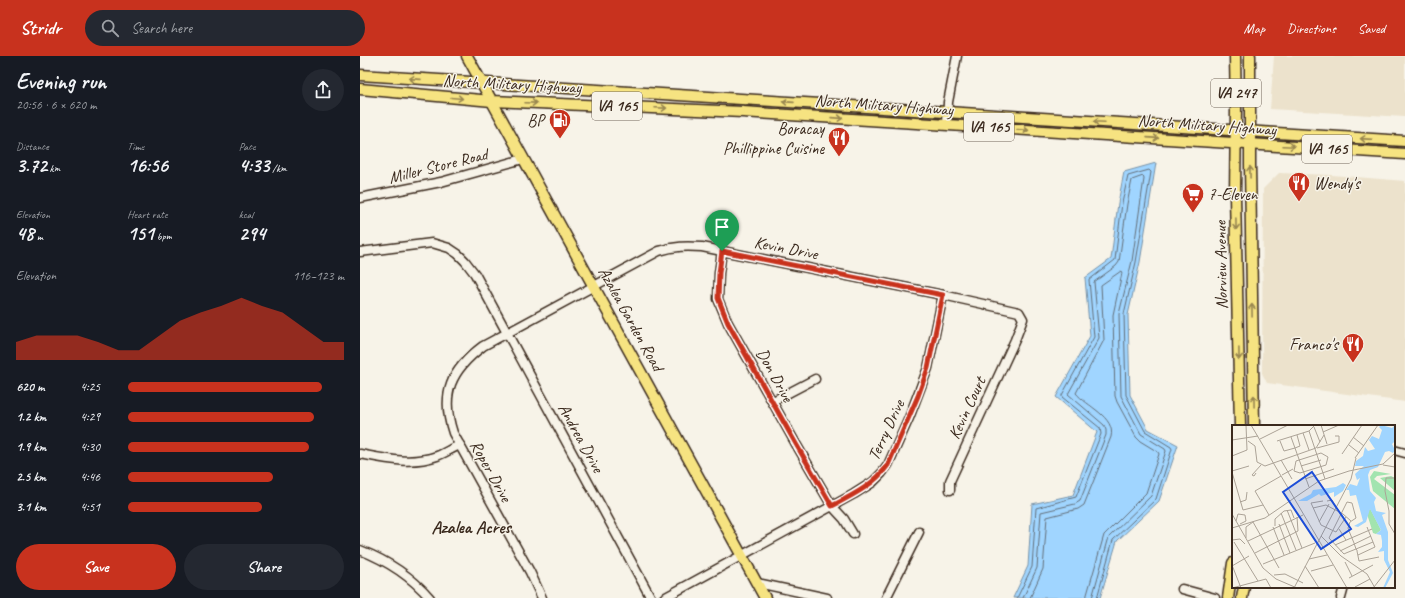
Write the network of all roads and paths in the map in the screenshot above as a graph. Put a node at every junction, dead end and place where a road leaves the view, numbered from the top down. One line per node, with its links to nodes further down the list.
1 (467, 56): 6 (main road, Azalea Garden Road)
2 (957, 56): 9 (street)
3 (1235, 56): 11 (main road, Norview Avenue / VA 247)
4 (1250, 56): 12 (main road, Norview Avenue / VA 247)
5 (360, 75): 6 (main road, North Military Highway / VA 165, one-way to 5)
6 (482, 83): 8 (main road, Azalea Garden Road); 9 (main road, North Military Highway / VA 165, one-way to 6)
7 (360, 89): 8 (main road, North Military Highway / VA 165, one-way to 8)
8 (492, 101): 10 (main road, North Military Highway / VA 165, one-way to 10); 17 (main road, Azalea Garden Road)
9 (947, 112): 10 (street); 11 (main road, North Military Highway / VA 165, one-way to 9)
10 (947, 125): 14 (main road, North Military Highway / VA 165, one-way to 14)
11 (1236, 130): 12 (main road, North Military Highway / VA 165); 14 (main road, Norview Avenue / VA 247)
12 (1250, 131): 13 (main road, North Military Highway / VA 165, one-way to 12); 15 (main road, Norview Avenue / VA 247)
13 (1405, 141)
14 (1235, 143): 15 (main road, North Military Highway / VA 165); 28 (main road, Norview Avenue, one-way to 28)
15 (1250, 144): 16 (main road, North Military Highway / VA 165, one-way to 16); 29 (main road, Norview Avenue, one-way to 15)
16 (1405, 154)
17 (523, 159): 18 (street, Miller Store Road); 21 (main road, Azalea Garden Road)
18 (360, 198)
19 (722, 251): 21 (street, Kevin Drive); 22 (street, Kevin Drive); 27 (street, Don Drive)
20 (360, 252): 23 (street, Andrea Drive)
21 (594, 285): 23 (street, Kevin Drive); 39 (main road, Azalea Garden Road)
22 (943, 295): 24 (street, Kevin Drive); 35 (street, Terry Drive)
23 (507, 333): 25 (street, Kevin Drive); 47 (street, Andrea Drive)
24 (1015, 340): 34 (street, Kevin Court)
25 (455, 374): 30 (street, Roper Drive)
26 (815, 379): 27 (street)
27 (772, 401): 35 (street, Don Drive)
28 (1240, 425)
29 (1254, 425)
30 (460, 445): 33 (street); 46 (street, Roper Drive)
31 (1395, 450): 32 (street)
32 (1405, 453)
33 (360, 454)
34 (950, 490)
35 (832, 506): 37 (street, Don Drive); 39 (street, Terry Drive)
36 (919, 532): 51 (street)
37 (852, 534)
38 (360, 550): 45 (street)
39 (742, 556): 41 (main road, Azalea Garden Road); 48 (street, Terry Drive)
40 (1232, 570): 53 (main road)
41 (757, 583): 49 (main road, Azalea Garden Road); 50 (street)
42 (1244, 588): 54 (main road)
43 (1344, 588): 55 (street)
44 (1182, 589): 52 (street)
45 (430, 598)
46 (542, 598)
47 (651, 598)
48 (664, 598)
49 (765, 598)
50 (827, 598)
51 (886, 598)
52 (1215, 598)
53 (1228, 598)
54 (1242, 598)
55 (1341, 598)

